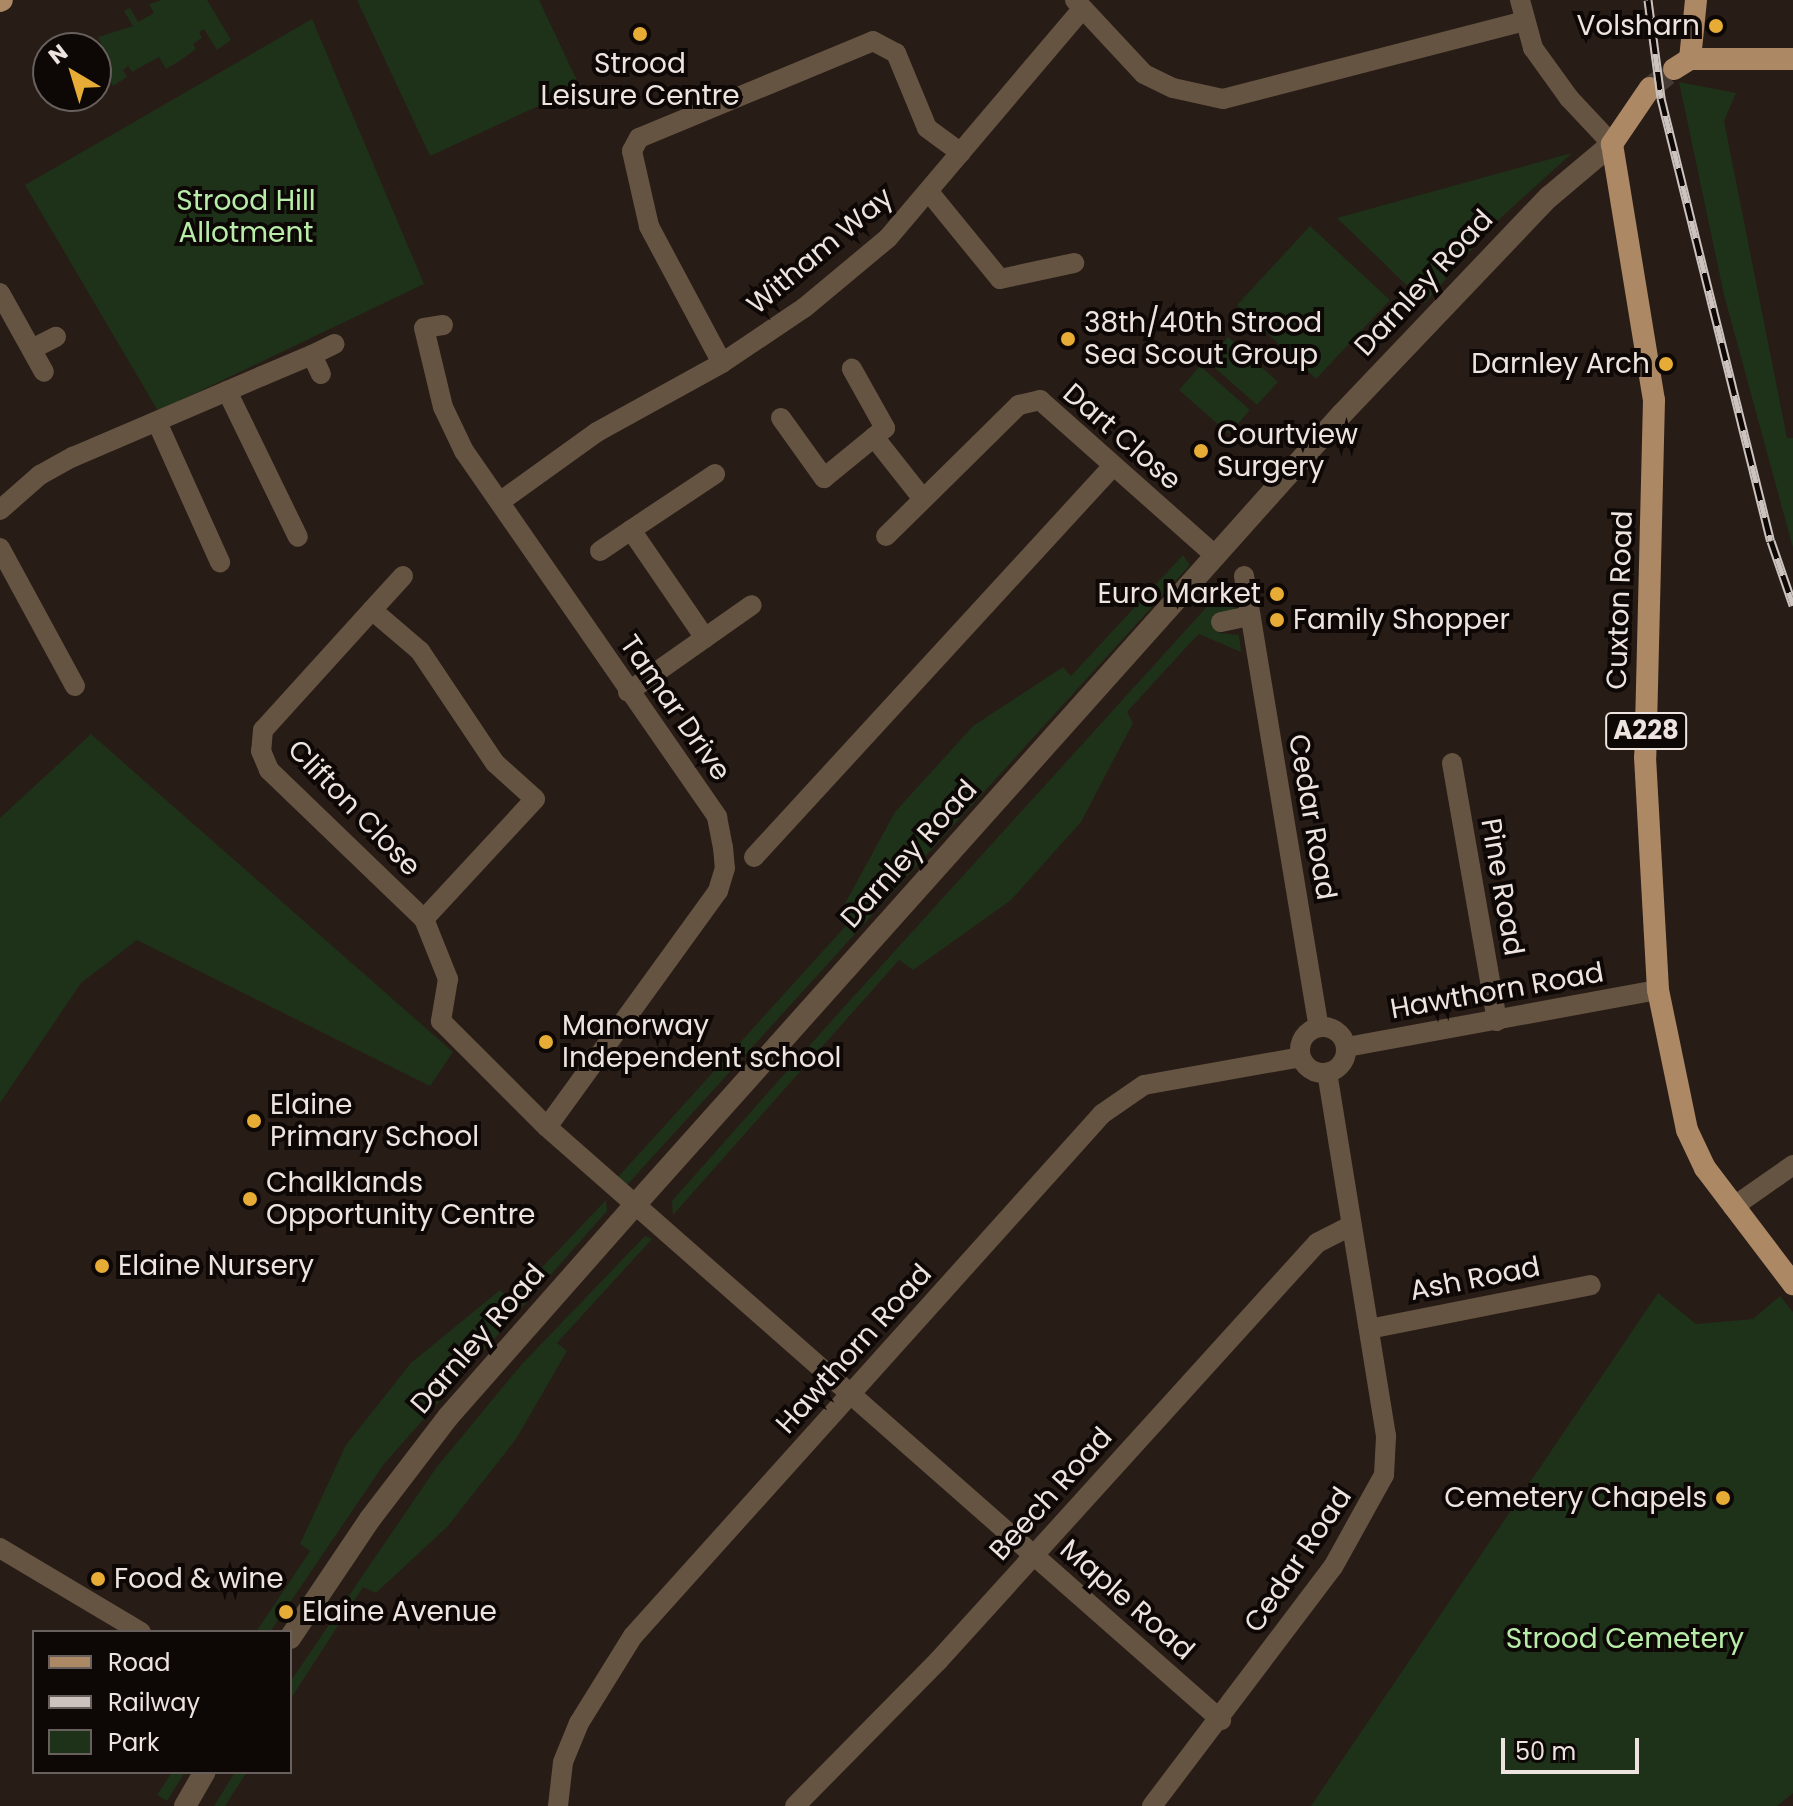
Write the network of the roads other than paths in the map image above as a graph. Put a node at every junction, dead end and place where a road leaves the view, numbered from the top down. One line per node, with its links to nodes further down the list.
1 (1520, 0): 4 (street)
2 (1696, 0): 5 (main road)
3 (1079, 4): 4 (street); 8 (street, Witham Way)
4 (1525, 21): 7 (street)
5 (1793, 59)
6 (1650, 88): 7 (main road)
7 (1612, 144): 33 (street, Darnley Road); 47 (main road, Cuxton Road / A228)
8 (961, 153): 9 (street, Witham Way); 16 (street)
9 (929, 192): 10 (street); 16 (street, Witham Way)
10 (1074, 263)
11 (1, 290): 15 (street)
12 (443, 325): 26 (street, Tamar Drive)
13 (56, 337): 15 (street)
14 (335, 344): 19 (street)
15 (32, 349): 18 (street)
16 (722, 363): 26 (street, Witham Way)
17 (852, 369): 22 (street)
18 (44, 372)
19 (227, 391): 21 (street); 30 (street)
20 (781, 418): 22 (street)
21 (157, 422): 27 (street); 34 (street)
22 (874, 437): 25 (street)
23 (1113, 466): 25 (street, Dart Close); 33 (street, Dart Close); 45 (street)
24 (715, 474): 28 (street)
25 (923, 499): 29 (street, Dart Close)
26 (501, 501): 43 (street, Tamar Drive)
27 (0, 510)
28 (631, 530): 32 (street); 41 (street)
29 (886, 536)
30 (298, 537)
31 (0, 548): 42 (street)
32 (600, 551)
33 (1216, 556): 55 (street, Darnley Road)
34 (220, 562)
35 (403, 576): 38 (street)
36 (1244, 576): 39 (street, Cedar Road)
37 (752, 605): 41 (street)
38 (372, 610): 46 (street, Clifton Close); 46 (street, Clifton Close)
39 (1250, 616): 40 (street); 49 (street, Cedar Road)
40 (1221, 622)
41 (705, 638): 43 (street)
42 (75, 686)
43 (628, 692): 53 (street, Tamar Drive)
44 (1452, 763): 48 (street, Pine Road)
45 (754, 857)
46 (424, 919): 53 (street, Clifton Close)
47 (1658, 990): 48 (street, Hawthorn Road); 56 (main road, Cuxton Road / A228)
48 (1497, 1021): 50 (street, Hawthorn Road)
49 (1319, 1027): 50 (street); 51 (street)
50 (1347, 1047): 52 (street)
51 (1301, 1057): 52 (street); 61 (street, Hawthorn Road)
52 (1327, 1073): 57 (street, Cedar Road)
53 (547, 1127): 55 (street, Clifton Close)
54 (1793, 1165): 56 (street)
55 (635, 1205): 61 (street, Maple Road); 65 (street, Darnley Road)
56 (1733, 1207): 58 (main road, Cuxton Road / A228)
57 (1351, 1226): 60 (street, Cedar Road); 63 (street, Beech Road)
58 (1793, 1284)
59 (1591, 1285): 60 (street, Ash Road)
60 (1369, 1329): 66 (street, Cedar Road)
61 (851, 1394): 63 (street, Maple Road); 69 (street, Hawthorn Road)
62 (0, 1548): 64 (street)
63 (1033, 1555): 66 (street, Maple Road); 70 (street, Beech Road)
64 (138, 1630)
65 (292, 1635)
66 (1221, 1720): 71 (street, Cedar Road)
67 (204, 1774): 68 (street)
68 (185, 1806)
69 (558, 1806)
70 (795, 1806)
71 (1152, 1806)

